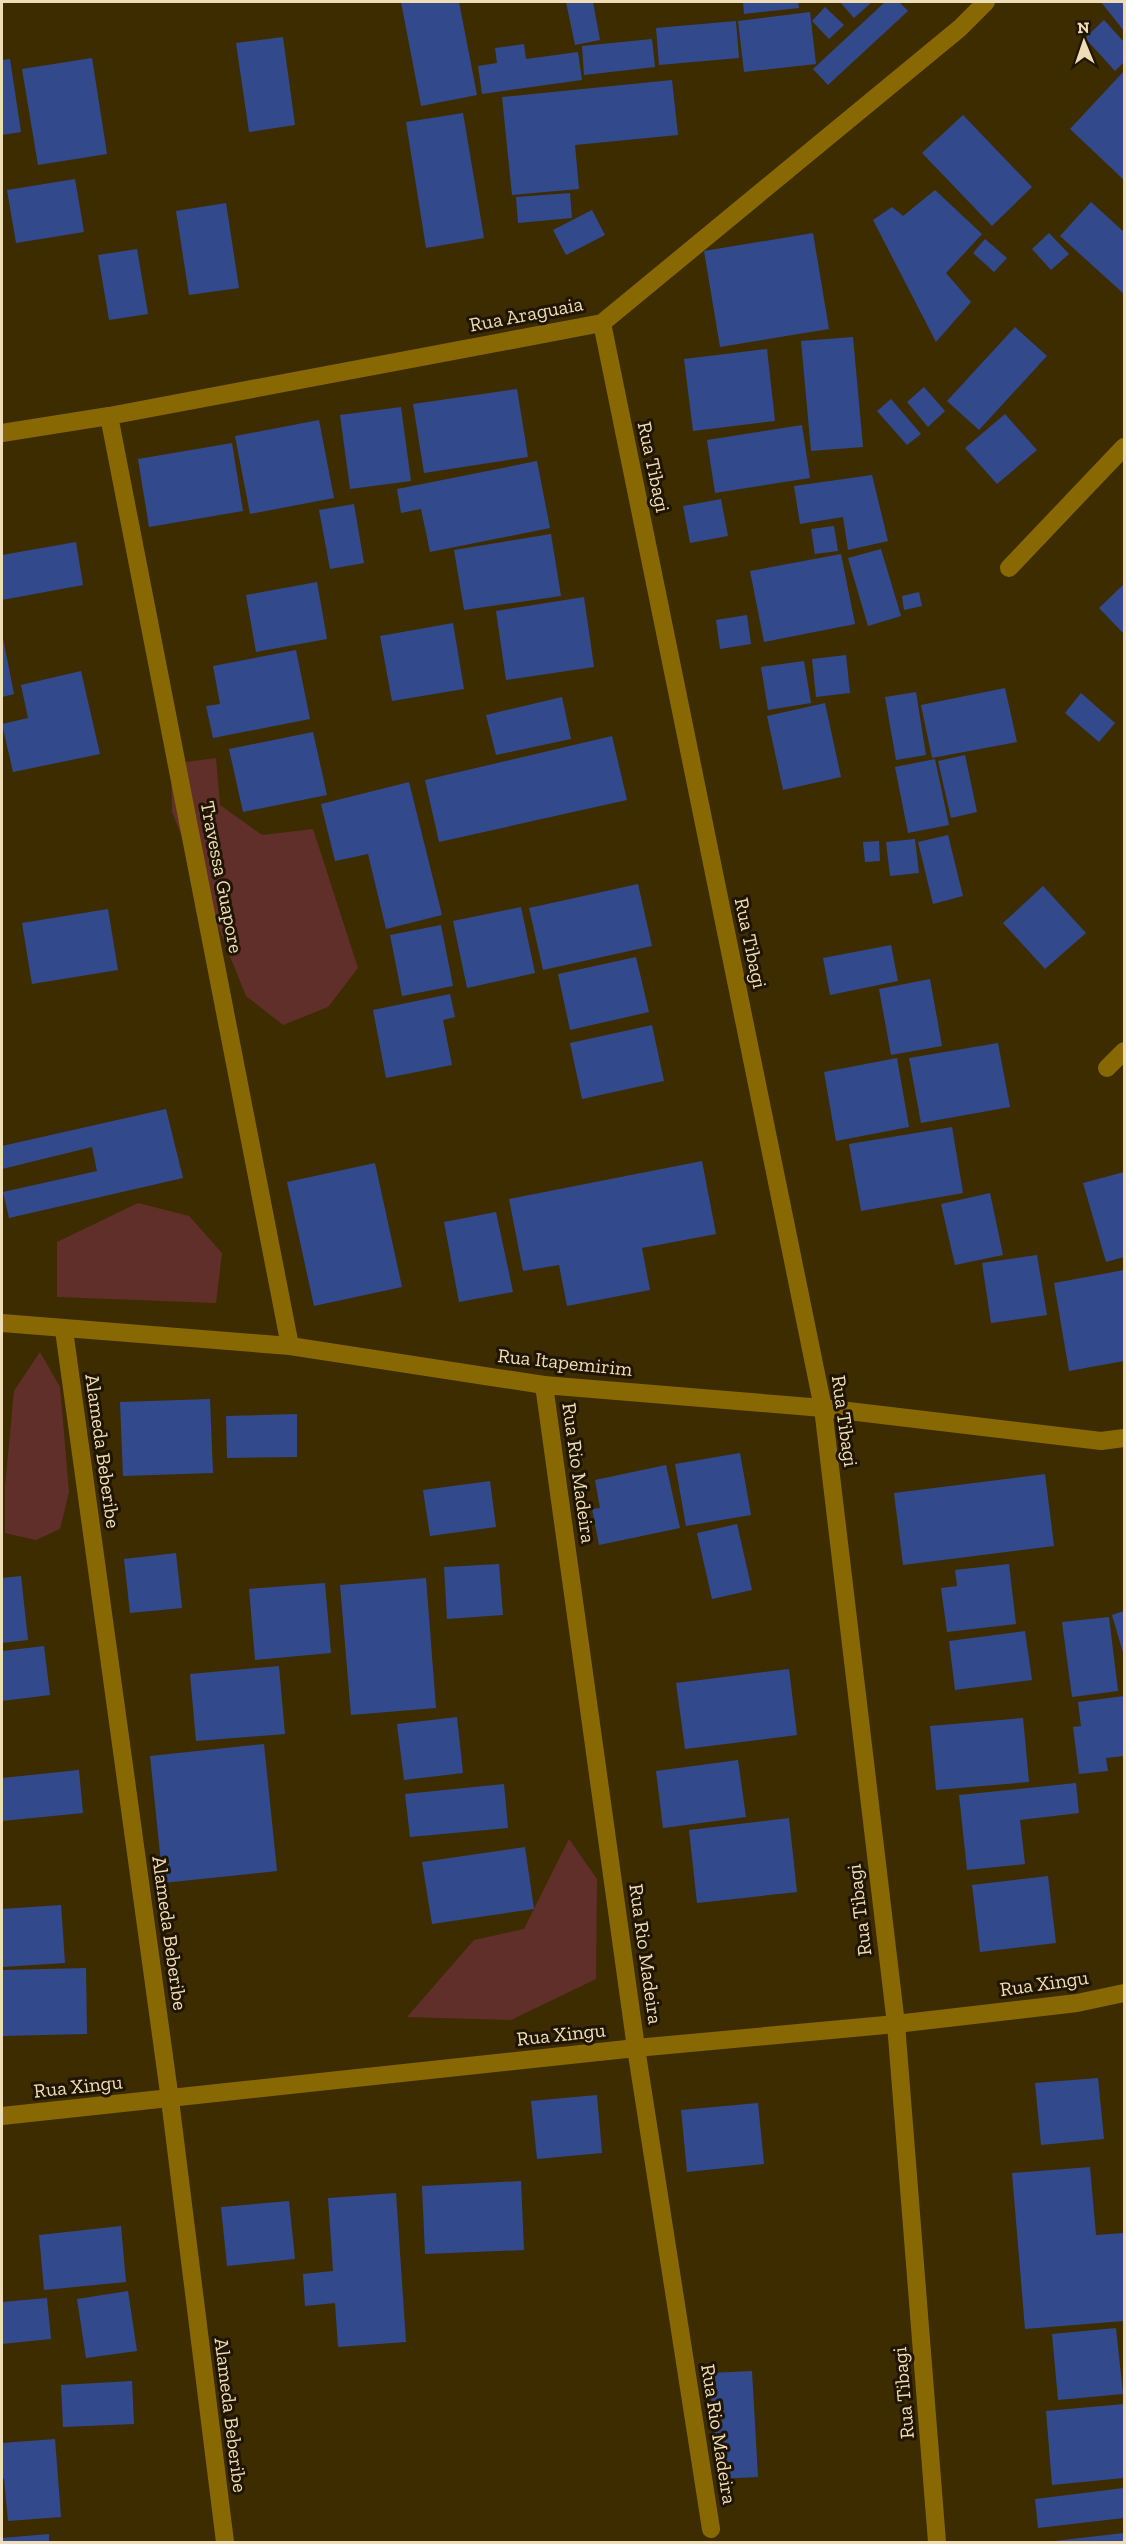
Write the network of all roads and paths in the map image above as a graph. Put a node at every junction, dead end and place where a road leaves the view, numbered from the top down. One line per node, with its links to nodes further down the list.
1 (986, 2): 2 (street, Rua Araguaia)
2 (602, 323): 3 (street, Rua Araguaia); 13 (street, Rua Tibagi)
3 (108, 416): 4 (street, Rua Araguaia); 11 (street, Travessa Guapore)
4 (2, 433)
5 (1125, 447): 6 (street)
6 (1009, 568)
7 (1125, 1051): 8 (street)
8 (1107, 1068)
9 (2, 1323): 10 (street, Rua Itapemirim)
10 (64, 1330): 11 (street, Rua Itapemirim); 18 (street, Alameda Beberibe)
11 (290, 1346): 12 (street, Rua Itapemirim)
12 (544, 1385): 13 (street, Rua Itapemirim); 17 (street, Rua Rio Madeira)
13 (822, 1408): 14 (street, Rua Itapemirim); 16 (street, Rua Tibagi)
14 (1125, 1438)
15 (1125, 1993): 16 (street, Rua Xingu)
16 (896, 2024): 17 (street, Rua Xingu); 22 (street, Rua Tibagi)
17 (636, 2048): 18 (street, Rua Xingu); 20 (street, Rua Rio Madeira)
18 (170, 2100): 19 (street, Rua Xingu); 21 (street, Alameda Beberibe)
19 (2, 2116)
20 (711, 2529)
21 (225, 2542)
22 (937, 2542)

